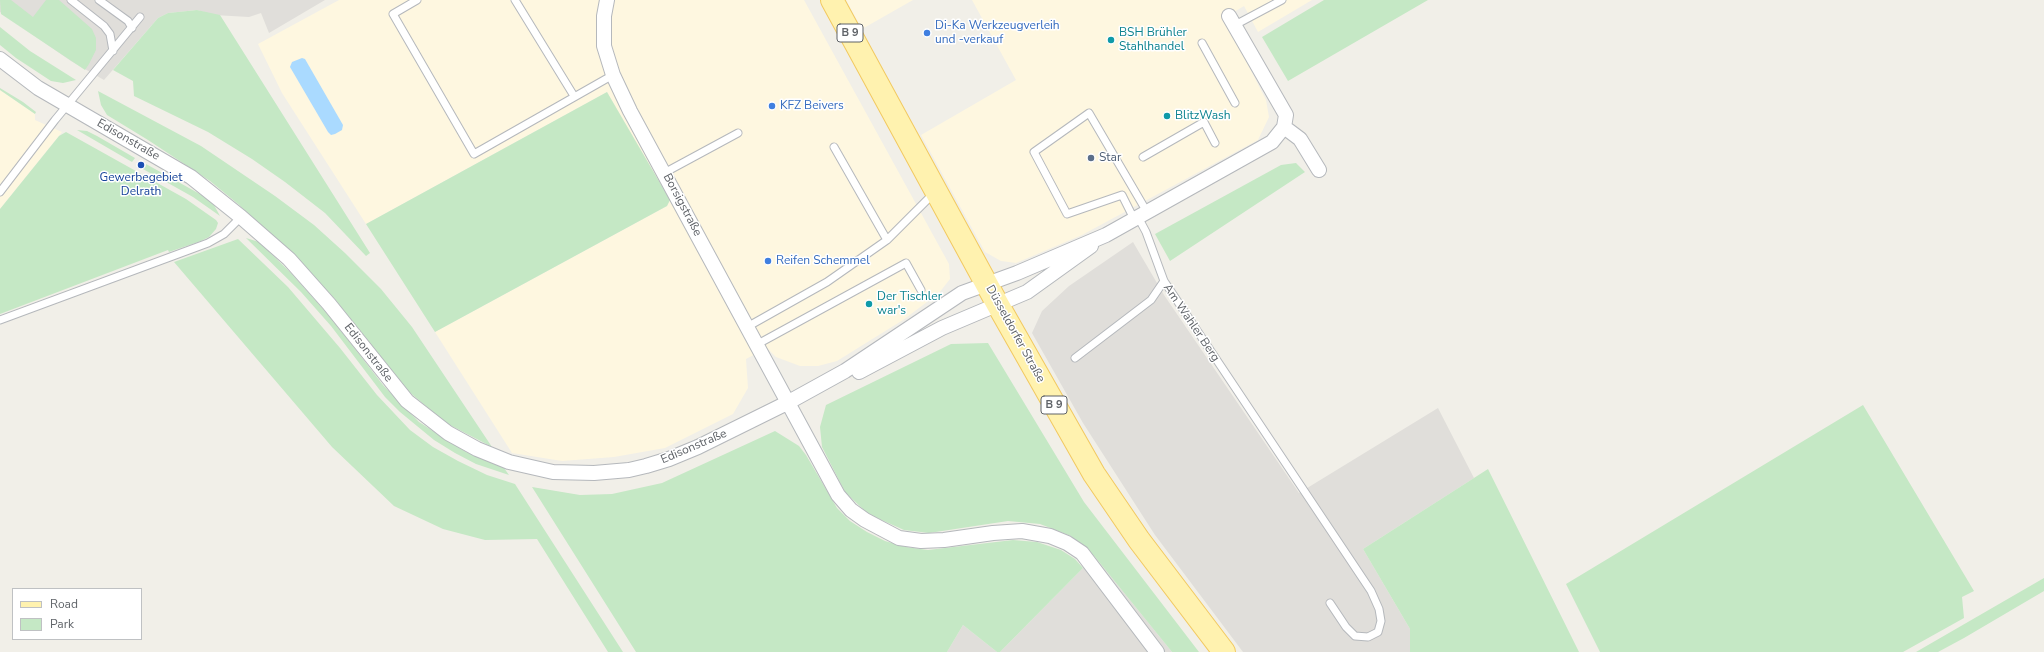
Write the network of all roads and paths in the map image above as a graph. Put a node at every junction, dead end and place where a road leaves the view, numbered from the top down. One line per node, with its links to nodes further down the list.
1 (71, 0): 12 (lane)
2 (99, 0): 10 (lane)
3 (417, 0): 15 (lane)
4 (515, 0): 15 (lane)
5 (607, 0): 14 (street, Borsigstraße)
6 (832, 0): 25 (main road, Düsseldorfer Straße / B 9)
7 (1282, 0): 9 (lane)
8 (140, 17): 10 (lane)
9 (1232, 20): 18 (street)
10 (132, 28): 12 (lane)
11 (1202, 43): 16 (lane)
12 (113, 50): 17 (lane)
13 (0, 59): 17 (street, Edisonstraße)
14 (613, 75): 15 (lane); 24 (street, Borsigstraße)
15 (574, 96)
16 (1235, 103)
17 (68, 106): 26 (lane); 28 (street, Edisonstraße)
18 (1284, 127): 23 (street); 27 (street)
19 (738, 133): 24 (lane)
20 (1216, 143): 22 (lane)
21 (834, 147): 30 (lane)
22 (1143, 157)
23 (1319, 170)
24 (664, 173): 36 (street, Borsigstraße)
25 (936, 191): 30 (lane); 32 (main road, Düsseldorfer Straße / B 9)
26 (0, 192)
27 (1140, 216): 27 (lane); 29 (street); 31 (lane, Am Wahler Berg)
28 (241, 217): 35 (lane); 39 (street, Edisonstraße)
29 (1106, 235): 32 (street); 34 (street)
30 (887, 240): 36 (lane)
31 (1164, 282): 38 (lane); 40 (lane, Am Wahler Berg)
32 (986, 283): 34 (main road, Düsseldorfer Straße / B 9); 39 (street, Edisonstraße)
33 (921, 290): 37 (lane)
34 (998, 305): 39 (street, Edisonstraße); 42 (main road, Düsseldorfer Straße / B 9)
35 (0, 320)
36 (747, 327): 37 (street, Borsigstraße)
37 (756, 344): 39 (street, Borsigstraße)
38 (1075, 358)
39 (787, 403): 41 (street, Borsigstraße)
40 (1330, 603)
41 (1157, 652)
42 (1224, 652)

